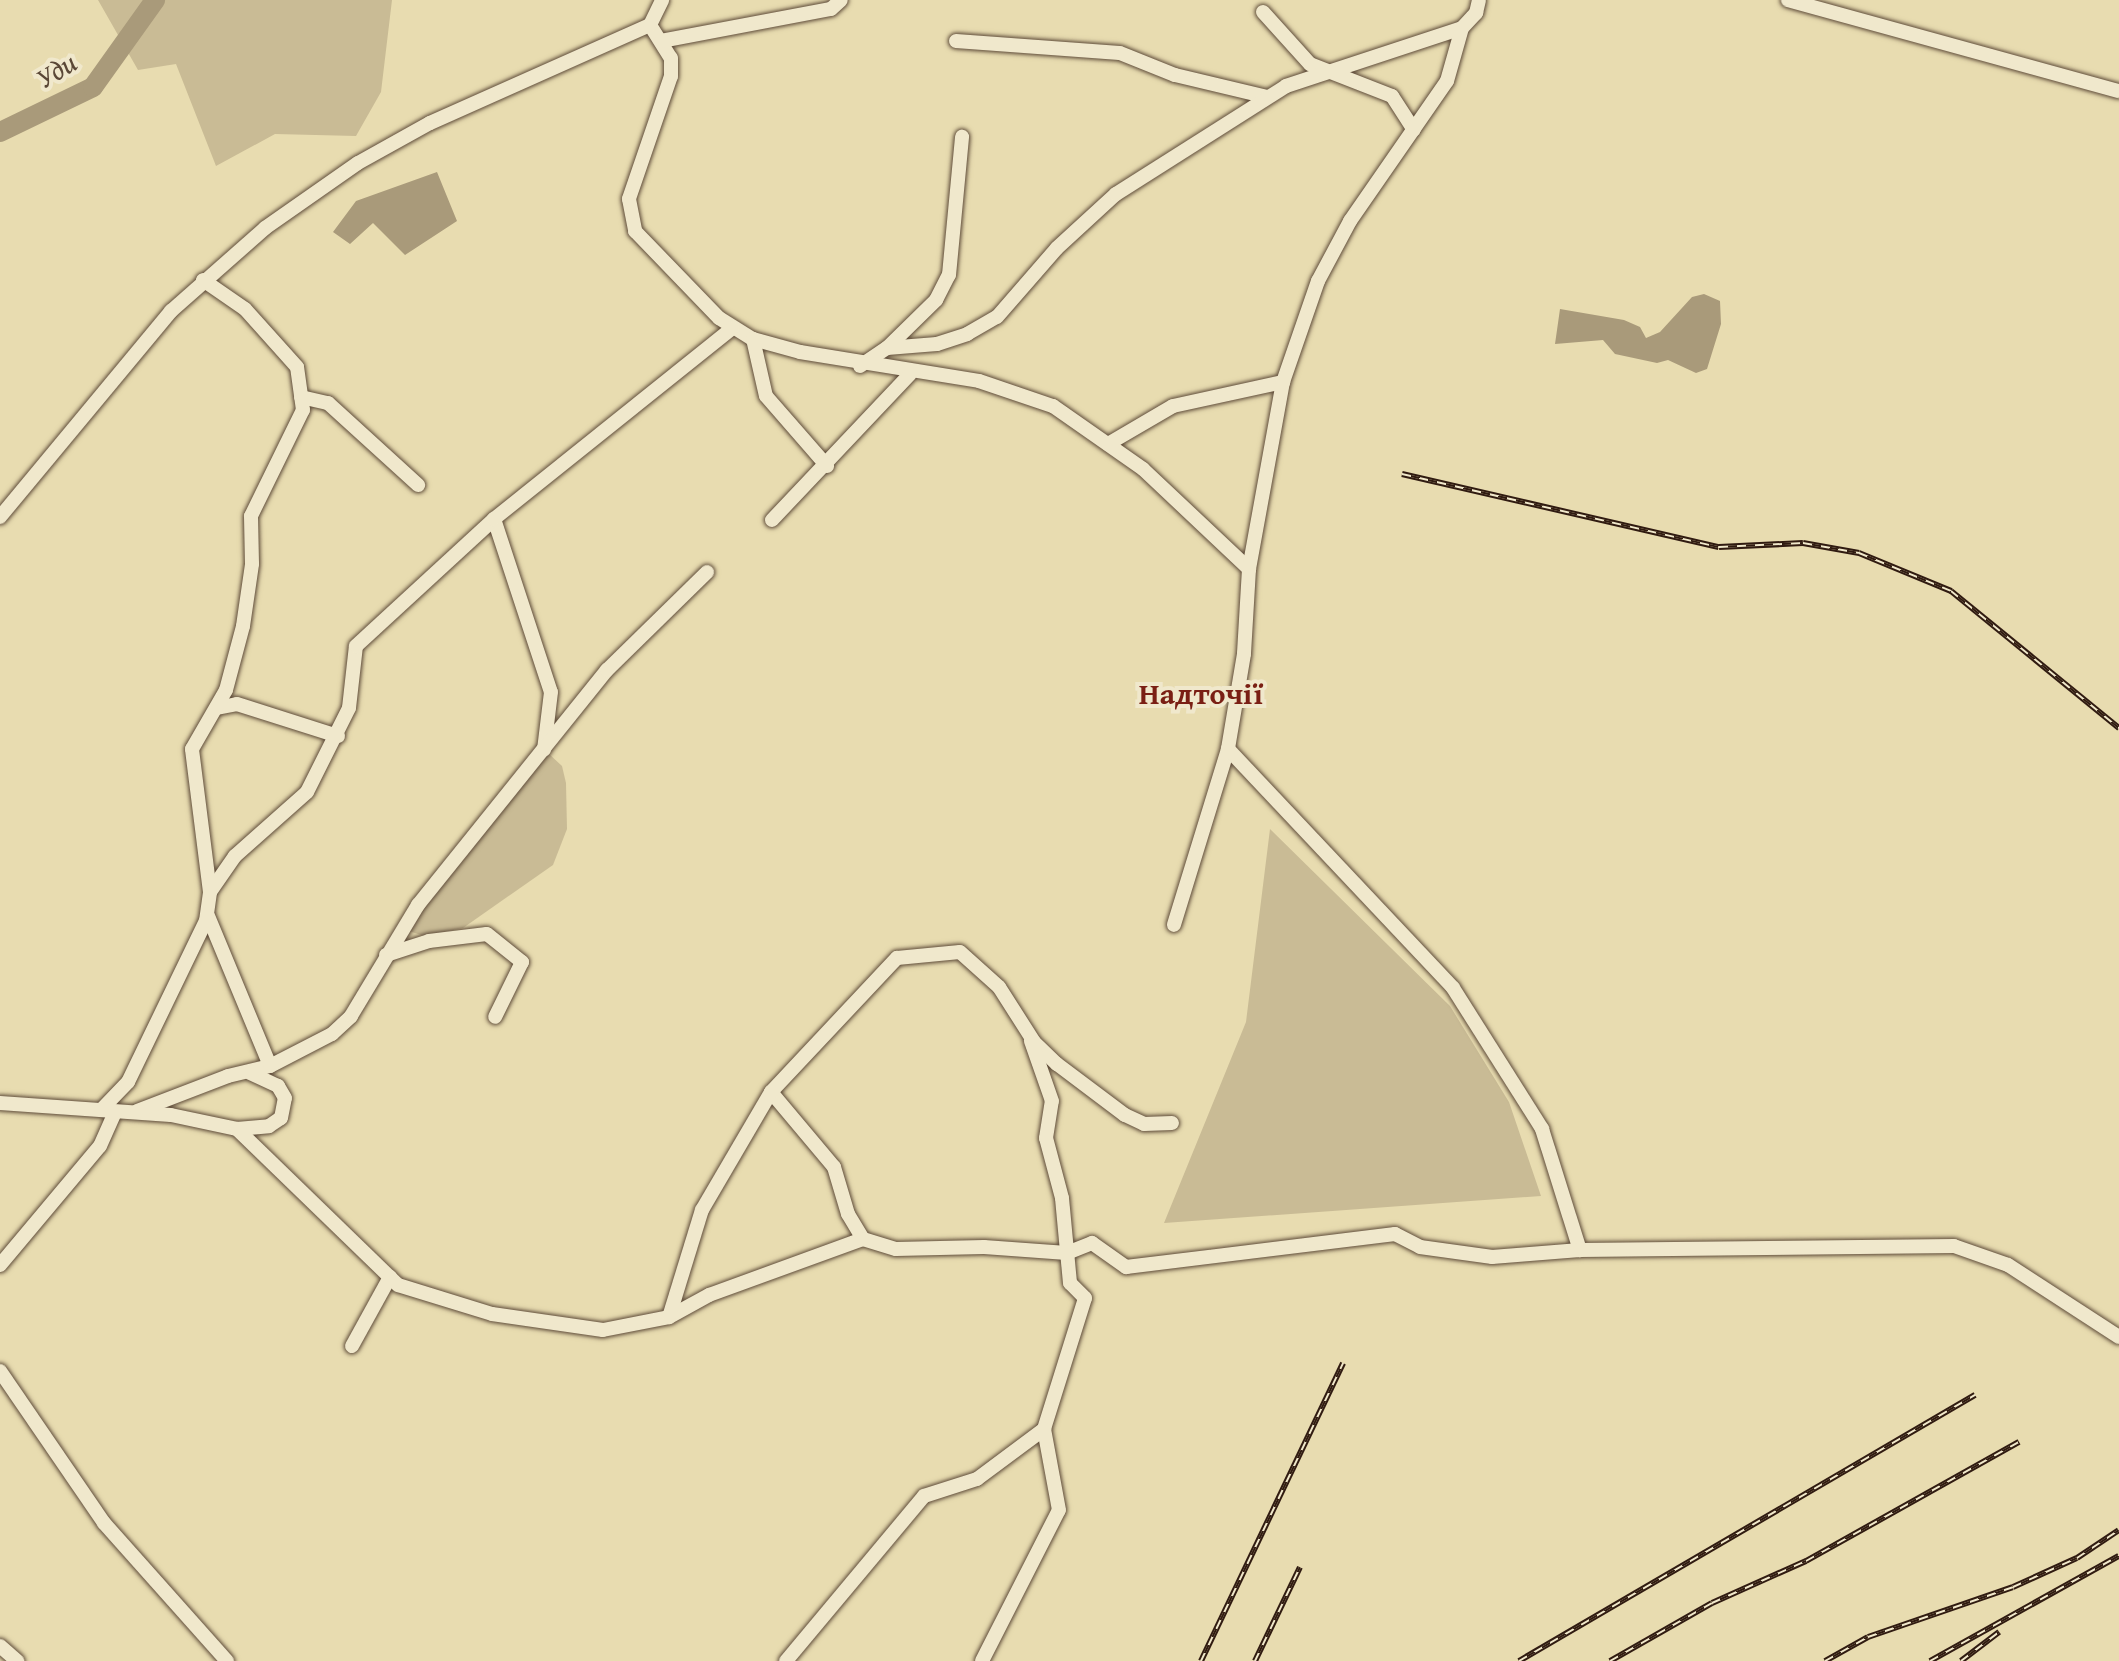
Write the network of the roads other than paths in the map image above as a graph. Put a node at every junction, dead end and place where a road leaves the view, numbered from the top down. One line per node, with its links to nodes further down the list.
1 (662, 0): 6 (street)
2 (841, 0): 8 (street)
3 (1479, 0): 7 (street)
4 (1788, 0): 11 (street)
5 (1263, 12): 10 (street)
6 (650, 25): 8 (street); 15 (street)
7 (1462, 28): 10 (street); 13 (street)
8 (661, 41): 16 (street)
9 (956, 41): 12 (street)
10 (1327, 73): 12 (street); 13 (street)
11 (2119, 91)
12 (1267, 97): 18 (street)
13 (1414, 130): 21 (street)
14 (962, 137): 18 (street)
15 (203, 280): 22 (street); 26 (street)
16 (732, 328): 17 (street); 27 (street)
17 (753, 339): 19 (street); 24 (street)
18 (887, 348): 19 (street)
19 (860, 366): 20 (street)
20 (910, 374): 23 (street); 24 (street)
21 (1283, 382): 23 (street); 29 (street)
22 (301, 397): 25 (street); 31 (street)
23 (1108, 444): 29 (street)
24 (827, 466): 28 (street)
25 (418, 485)
26 (0, 517)
27 (494, 519): 32 (street); 34 (street)
28 (772, 520)
29 (1249, 569): 33 (street)
30 (707, 572): 34 (street)
31 (217, 708): 32 (street); 35 (street)
32 (338, 736): 35 (street)
33 (1228, 749): 37 (street); 50 (street)
34 (543, 754): 38 (street)
35 (210, 892): 36 (street)
36 (208, 916): 41 (street); 45 (street)
37 (1174, 925)
38 (386, 955): 39 (street); 41 (street)
39 (495, 1017)
40 (1029, 1033): 43 (street); 47 (street); 51 (street)
41 (270, 1066): 42 (street)
42 (250, 1073): 46 (street); 48 (street)
43 (771, 1092): 49 (street); 54 (street)
44 (0, 1103): 45 (street)
45 (108, 1111): 46 (street); 52 (street)
46 (137, 1111): 48 (street)
47 (1172, 1123)
48 (237, 1129): 53 (street)
49 (863, 1239): 51 (street); 54 (street)
50 (1580, 1250): 51 (street); 55 (street)
51 (1067, 1253): 58 (street)
52 (0, 1265)
53 (390, 1277): 54 (street); 56 (street)
54 (669, 1317)
55 (2119, 1337)
56 (352, 1346)
57 (0, 1371): 61 (street)
58 (1044, 1429): 62 (street); 63 (street)
59 (0, 1646): 60 (street)
60 (17, 1661)
61 (227, 1661)
62 (786, 1661)
63 (982, 1661)

